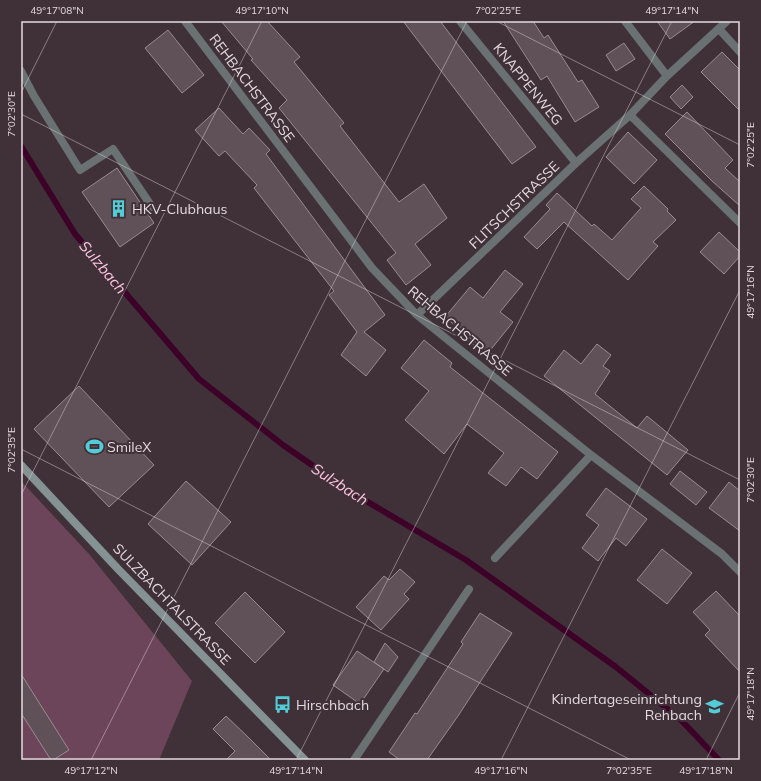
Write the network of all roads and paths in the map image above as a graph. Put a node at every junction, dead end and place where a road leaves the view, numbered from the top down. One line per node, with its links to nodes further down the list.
1 (185, 21): 13 (street, REHBACHSTRASSE)
2 (460, 21): 10 (street, KNAPPENWEG)
3 (625, 21): 8 (street)
4 (728, 21): 5 (street, FLITSCHSTRASSE)
5 (719, 29): 6 (street); 8 (street, FLITSCHSTRASSE)
6 (740, 52)
7 (21, 71): 11 (street)
8 (668, 76): 9 (street, FLITSCHSTRASSE)
9 (630, 115): 10 (street, FLITSCHSTRASSE); 12 (street)
10 (576, 164): 13 (street, FLITSCHSTRASSE)
11 (152, 207)
12 (740, 223)
13 (417, 315): 14 (street, REHBACHSTRASSE)
14 (591, 455): 16 (street); 17 (street, REHBACHSTRASSE)
15 (21, 465): 19 (main road, SULZBACHTALSTRASSE)
16 (495, 558)
17 (740, 572)
18 (469, 589): 20 (street)
19 (305, 760)
20 (354, 760)

